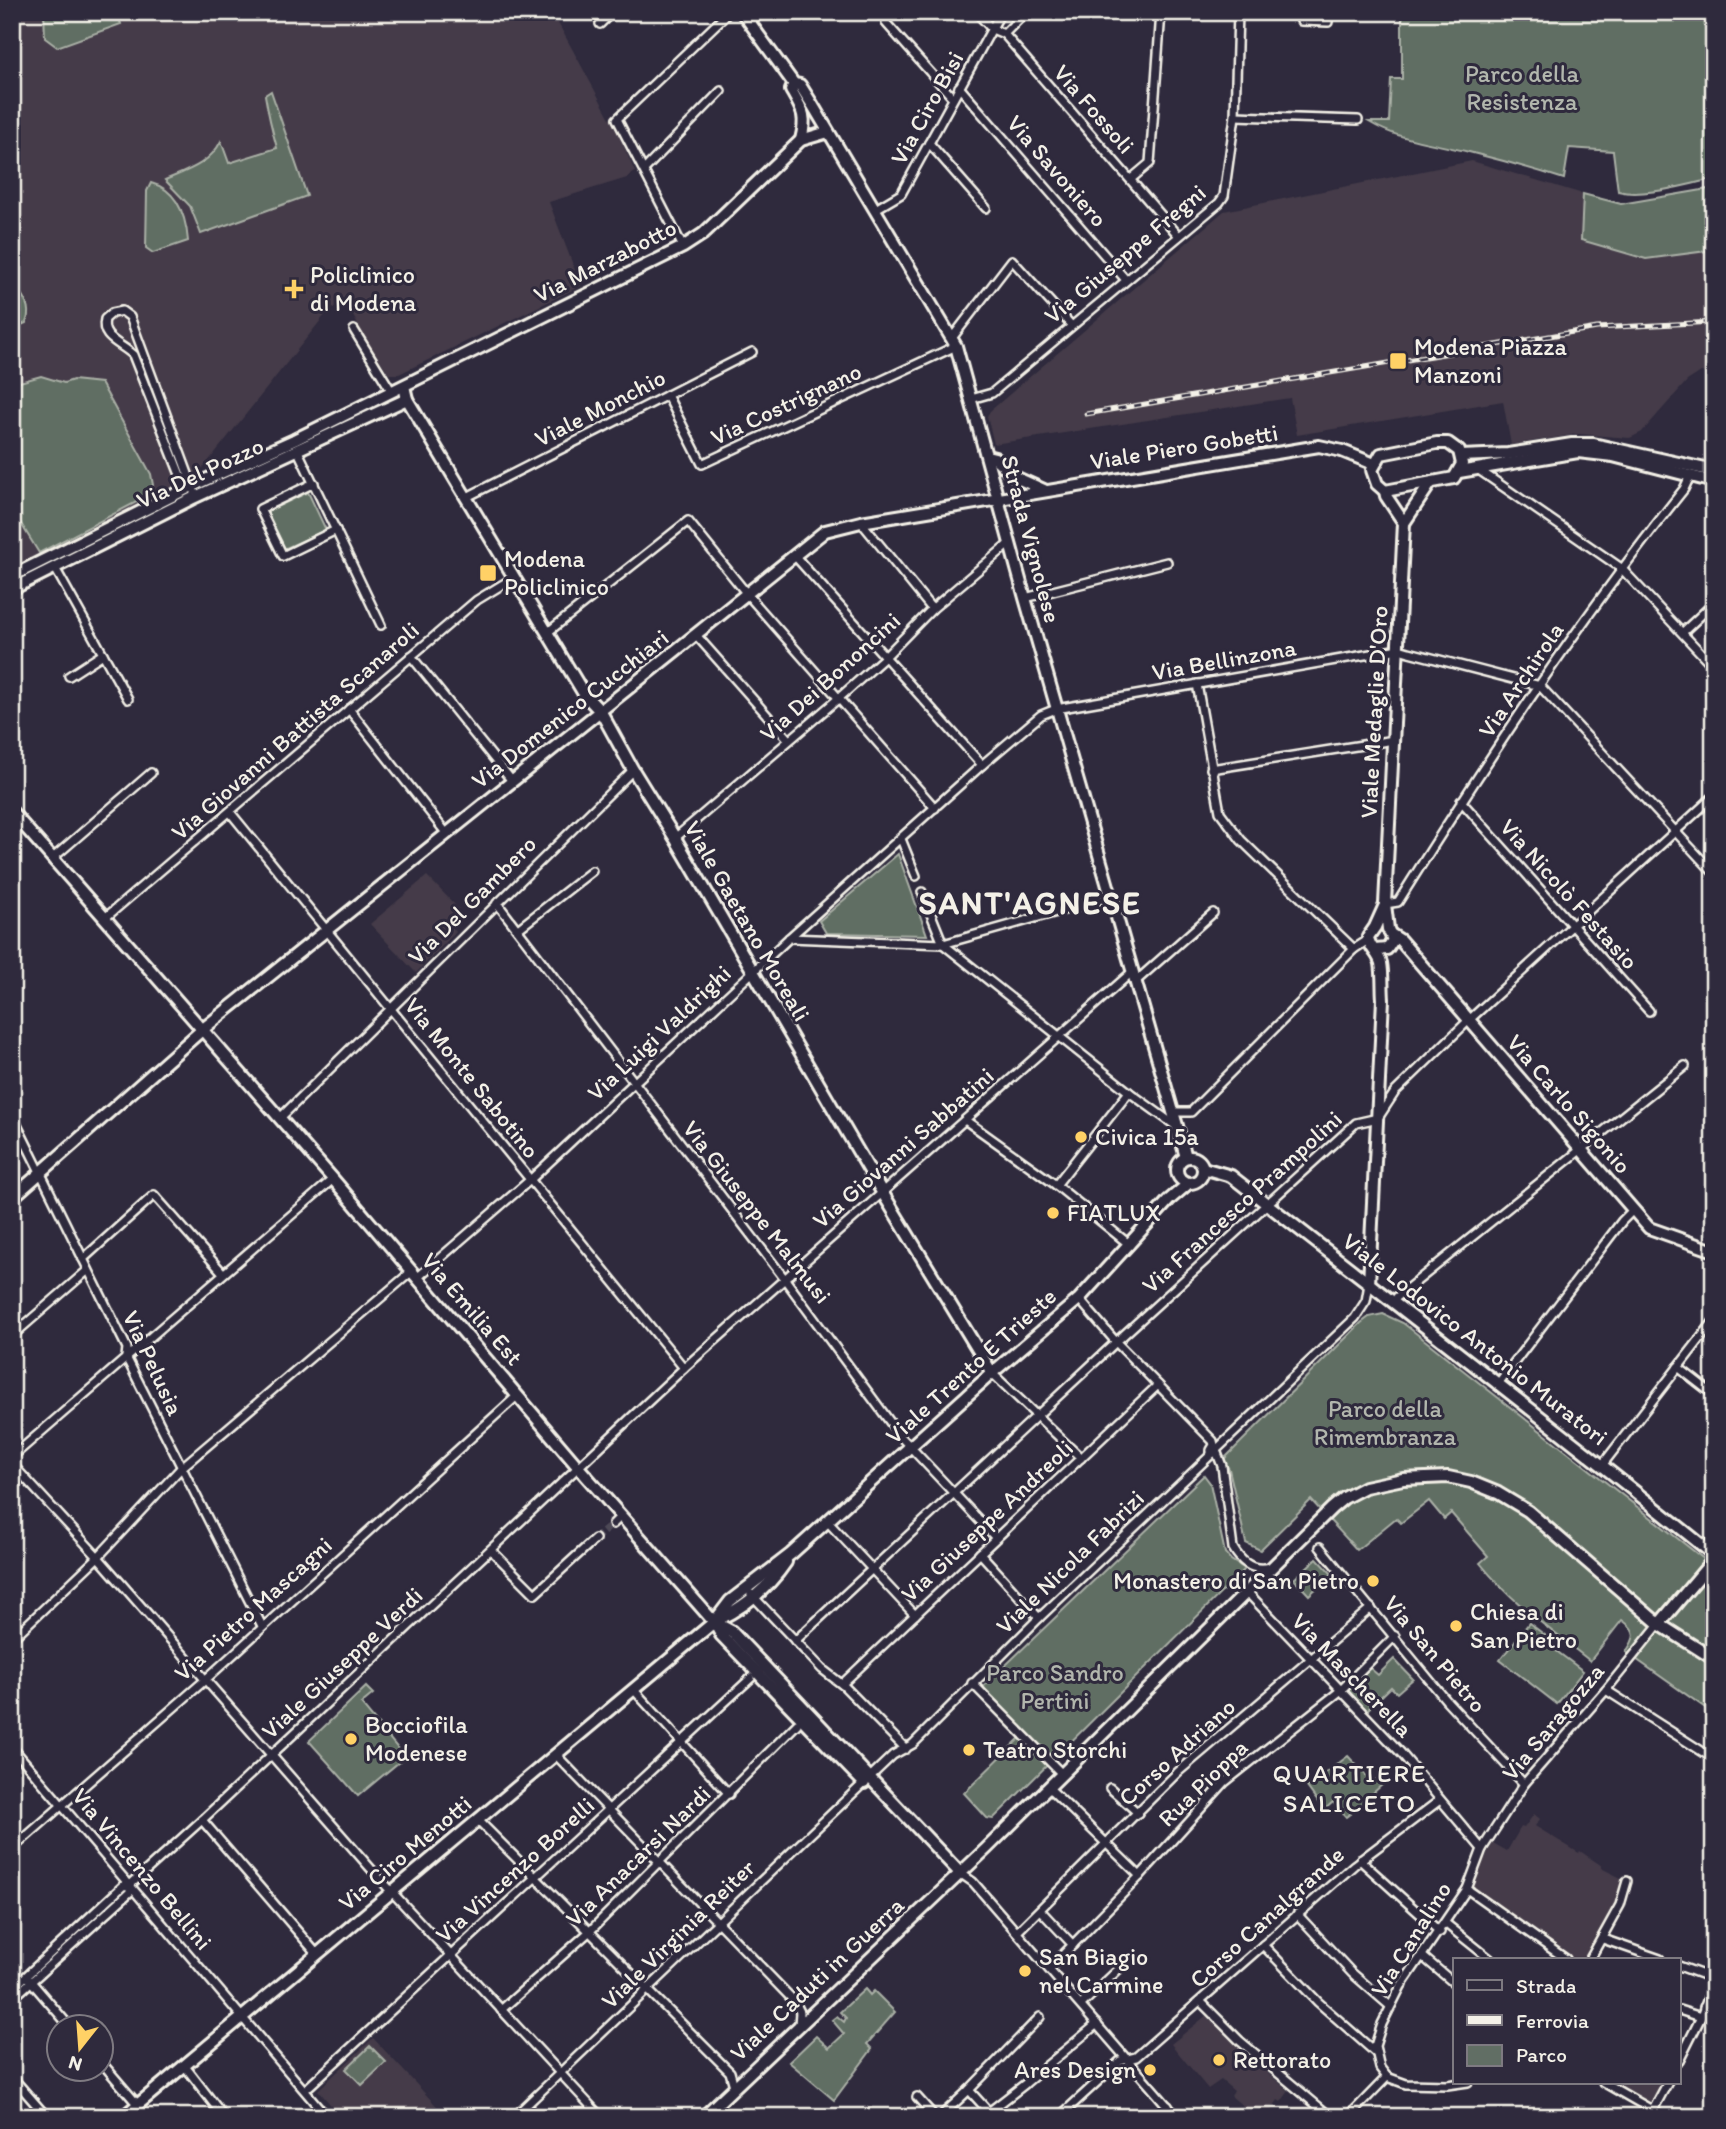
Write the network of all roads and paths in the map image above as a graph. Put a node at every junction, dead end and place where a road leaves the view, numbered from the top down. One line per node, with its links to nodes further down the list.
1 (611, 12): 12 (street)
2 (729, 12): 24 (street)
3 (742, 12): 15 (street, Strada Vignolese)
4 (976, 12): 13 (street, Via Fossoli)
5 (1001, 12): 13 (street, Via Ciro Bisi)
6 (1026, 12): 14 (street)
7 (1161, 12): 25 (street)
8 (1238, 12): 19 (street, Via Giuseppe Fregni)
9 (1301, 12): 10 (street)
10 (1328, 12)
11 (886, 23): 18 (street)
12 (600, 24)
13 (992, 29): 14 (street, Via Fossoli); 16 (street, Via Ciro Bisi)
14 (1004, 34): 25 (street, Via Fossoli)
15 (793, 83): 21 (street, Strada Vignolese); 22 (street)
16 (959, 87): 18 (street, Via Ciro Bisi); 30 (street, Via Savoniero)
17 (721, 91): 24 (street)
18 (953, 98): 23 (street, Via Ciro Bisi)
19 (1235, 116): 20 (street); 28 (street, Via Giuseppe Fregni)
20 (1358, 120)
21 (828, 132): 22 (street, Via Marzabotto); 27 (street, Strada Vignolese)
22 (801, 140): 29 (street, Via Marzabotto)
23 (929, 143): 26 (street); 27 (street, Via Ciro Bisi)
24 (644, 170): 29 (street)
25 (1131, 179): 28 (street, Via Fossoli)
26 (986, 208)
27 (874, 210): 33 (street, Strada Vignolese)
28 (1179, 236): 30 (street, Via Giuseppe Fregni)
29 (683, 247): 35 (street, Via Marzabotto)
30 (1126, 280): 31 (street, Via Giuseppe Fregni)
31 (1071, 325): 33 (street); 39 (street, Via Giuseppe Fregni)
32 (354, 330): 36 (street)
33 (954, 342): 37 (street, Via Costrignano); 39 (street, Strada Vignolese)
34 (752, 352): 37 (street, Viale Monchio)
35 (404, 386): 36 (street, Via Del Pozzo); 38 (street, Viale Gaetano Moreali)
36 (392, 392): 40 (street, Via Del Pozzo)
37 (667, 395): 54 (street, Viale Monchio)
38 (407, 399): 40 (street, Via Del Pozzo); 54 (street, Viale Gaetano Moreali)
39 (971, 399): 41 (street, Strada Vignolese)
40 (296, 445): 49 (street); 53 (street, Via Del Pozzo)
41 (987, 456): 51 (street); 55 (street, Strada Vignolese)
42 (1461, 456): 43 (street); 45 (street); 46 (street)
43 (1374, 464): 51 (street, Viale Piero Gobetti); 52 (street)
44 (1479, 470): 46 (street); 47 (street); 63 (street)
45 (1714, 471)
46 (1459, 472): 50 (street)
47 (1690, 476): 48 (street); 63 (street, Via Archirola)
48 (1714, 482)
49 (314, 483): 58 (street); 58 (street)
50 (1430, 484): 52 (street); 57 (street)
51 (1047, 491): 55 (street, Viale Piero Gobetti)
52 (1385, 491): 57 (street)
53 (191, 493): 53 (street); 62 (street, Via Del Pozzo)
54 (465, 498): 65 (street, Viale Gaetano Moreali)
55 (998, 499): 56 (street, Via Domenico Cucchiari); 59 (street, Strada Vignolese)
56 (861, 522): 60 (street, Via Domenico Cucchiari); 70 (street)
57 (1404, 523): 75 (street, Viale Medaglie D'Oro)
58 (336, 530): 71 (street)
59 (1010, 542): 68 (street, Strada Vignolese); 70 (street, Via Dei Bononcini)
60 (793, 555): 67 (street, Via Domenico Cucchiari); 78 (street)
61 (1167, 562): 68 (street)
62 (52, 563): 64 (street, Via Del Pozzo); 66 (street, Via Del Pozzo); 76 (street)
63 (1621, 568): 73 (street); 82 (street, Via Archirola)
64 (12, 576)
65 (513, 578): 72 (street, Viale Gaetano Moreali); 77 (street, Via Giovanni Battista Scanaroli)
66 (12, 589)
67 (747, 594): 72 (street); 74 (street, Via Domenico Cucchiari); 83 (street)
68 (1025, 598): 86 (street, Strada Vignolese)
69 (1714, 603): 73 (street)
70 (932, 608): 78 (street, Via Dei Bononcini)
71 (381, 625)
72 (548, 632): 87 (street, Viale Gaetano Moreali)
73 (1683, 632): 79 (street)
74 (696, 635): 87 (street, Via Domenico Cucchiari); 88 (street)
75 (1399, 649): 81 (street, Via Bellinzona); 82 (street); 89 (street, Viale Medaglie D'Oro)
76 (103, 654): 80 (street); 84 (street)
77 (411, 656): 85 (street, Via Giovanni Battista Scanaroli); 94 (street)
78 (885, 657): 83 (street, Via Dei Bononcini); 90 (street)
79 (1714, 667)
80 (69, 676)
81 (1197, 684): 86 (street, Via Bellinzona); 91 (street)
82 (1541, 685): 96 (street, Via Archirola); 100 (street)
83 (839, 698): 88 (street, Via Dei Bononcini); 97 (street)
84 (128, 699)
85 (349, 709): 98 (street, Via Giovanni Battista Scanaroli); 101 (street)
86 (1056, 709): 90 (street, Via Luigi Valdrighi); 109 (street, Strada Vignolese)
87 (601, 712): 92 (street, Viale Gaetano Moreali); 94 (street, Via Domenico Cucchiari)
88 (789, 740): 102 (street, Via Dei Bononcini)
89 (1394, 740): 91 (street); 111 (street, Viale Medaglie D'Oro)
90 (982, 765): 97 (street, Via Luigi Valdrighi)
91 (1211, 769): 122 (street)
92 (632, 770): 102 (street, Viale Gaetano Moreali); 110 (street, Via Del Gambero)
93 (151, 773): 104 (street)
94 (512, 781): 101 (street, Via Domenico Cucchiari)
95 (1714, 796): 100 (street, Via Francesco Prampolini)
96 (1461, 802): 111 (street, Via Archirola); 115 (street, Via Nicolò Festasio)
97 (935, 808): 103 (street, Via Luigi Valdrighi)
98 (230, 811): 113 (street, Via Giovanni Battista Scanaroli); 117 (street, Via Monte Sabotino)
99 (13, 815): 104 (street, Via Emilia Est)
100 (1676, 831): 106 (street); 115 (street, Via Francesco Prampolini)
101 (447, 834): 117 (street, Via Domenico Cucchiari)
102 (675, 838): 125 (street, Viale Gaetano Moreali)
103 (901, 839): 107 (street); 119 (street, Via Luigi Valdrighi)
104 (53, 858): 113 (street, Via Emilia Est)
105 (592, 871): 116 (street)
106 (1714, 873)
107 (916, 876)
108 (922, 892): 121 (street)
109 (1110, 897): 121 (street); 126 (street, Strada Vignolese)
110 (497, 903): 116 (street, Via Giuseppe Malmusi); 127 (street, Via Del Gambero)
111 (1385, 904): 114 (street, Viale Medaglie D'Oro); 118 (street, Viale Medaglie D'Oro)
112 (1213, 913): 126 (street, Via Giovanni Sabbatini)
113 (105, 918): 130 (street, Via Emilia Est)
114 (1375, 927): 118 (street); 120 (street)
115 (1572, 927): 128 (street, Via Nicolò Festasio); 129 (street, Via Francesco Prampolini)
116 (518, 929): 133 (street, Via Giuseppe Malmusi)
117 (327, 930): 127 (street, Via Monte Sabotino); 130 (street, Via Domenico Cucchiari)
118 (1390, 932): 123 (street); 124 (street, Via Carlo Sigonio)
119 (789, 938): 121 (street); 125 (street, Via Luigi Valdrighi)
120 (1368, 940): 122 (street); 123 (street)
121 (943, 944): 131 (street)
122 (1354, 949): 135 (street)
123 (1383, 949): 124 (street); 138 (street)
124 (1413, 956): 129 (street, Via Carlo Sigonio)
125 (753, 972): 133 (street, Via Luigi Valdrighi); 150 (street, Viale Gaetano Moreali)
126 (1133, 977): 131 (street, Via Giovanni Sabbatini); 135 (street, Strada Vignolese)
127 (390, 1008): 137 (street, Via Del Gambero); 147 (street, Via Monte Sabotino)
128 (1649, 1012)
129 (1468, 1021): 138 (street, Via Francesco Prampolini); 141 (street, Via Carlo Sigonio)
130 (203, 1029): 137 (street, Via Emilia Est); 144 (street, Via Domenico Cucchiari)
131 (1060, 1037): 134 (street); 139 (street, Via Giovanni Sabbatini)
132 (1685, 1066): 141 (street)
133 (632, 1082): 147 (street, Via Luigi Valdrighi); 161 (street, Via Giuseppe Malmusi)
134 (1129, 1092): 140 (street); 149 (street)
135 (1172, 1112): 140 (street, Strada Vignolese)
136 (12, 1115): 144 (street, Via Pelusia)
137 (280, 1118): 146 (street, Via Emilia Est)
138 (1378, 1118): 153 (street, Via Francesco Prampolini); 162 (street)
139 (965, 1120): 149 (street); 150 (street, Via Giovanni Sabbatini)
140 (1176, 1126): 142 (street)
141 (1581, 1148): 154 (street, Via Carlo Sigonio); 163 (street)
142 (1186, 1157): 143 (street, Viale Lodovico Antonio Muratori); 145 (street)
143 (1203, 1168): 148 (street); 153 (street, Viale Lodovico Antonio Muratori)
144 (40, 1173): 151 (street, Via Domenico Cucchiari); 157 (street, Via Pelusia)
145 (1177, 1173): 148 (street); 152 (street, Viale Trento E Trieste)
146 (333, 1179): 159 (street); 160 (street, Via Emilia Est)
147 (530, 1180): 160 (street, Via Luigi Valdrighi); 170 (street, Via Monte Sabotino)
148 (1189, 1183): 152 (street, Viale Trento E Trieste)
149 (1056, 1185): 155 (street)
150 (882, 1192): 161 (street, Via Giovanni Sabbatini); 171 (street, Viale Gaetano Moreali)
151 (12, 1198)
152 (1169, 1200): 155 (street, Viale Trento E Trieste)
153 (1268, 1205): 162 (street, Viale Lodovico Antonio Muratori); 167 (street, Via Francesco Prampolini)
154 (1633, 1210): 156 (street, Via Carlo Sigonio); 173 (street)
155 (1130, 1245): 164 (street, Viale Trento E Trieste)
156 (1714, 1251)
157 (83, 1259): 158 (street, Via Pelusia); 159 (street)
158 (88, 1270): 166 (street); 168 (street, Via Pelusia)
159 (223, 1273): 168 (street)
160 (414, 1275): 174 (street, Via Emilia Est); 183 (street, Via Luigi Valdrighi)
161 (784, 1278): 170 (street, Via Giovanni Sabbatini); 177 (street, Via Giuseppe Malmusi)
162 (1369, 1284): 173 (street, Viale Lodovico Antonio Muratori); 178 (street, Viale Nicola Fabrizi)
163 (1397, 1297)
164 (1079, 1299): 167 (street); 171 (street, Viale Trento E Trieste)
165 (1714, 1321): 169 (street)
166 (12, 1336)
167 (1116, 1342): 172 (street); 176 (street, Via Francesco Prampolini)
168 (126, 1357): 179 (street); 183 (street, Via Pelusia)
169 (1678, 1367): 175 (street); 182 (street)
170 (684, 1368): 184 (street, Via Giovanni Sabbatini)
171 (992, 1373): 176 (street, Viale Gaetano Moreali); 177 (street, Viale Trento E Trieste)
172 (1158, 1385): 178 (street, Viale Nicola Fabrizi); 180 (street, Via Giuseppe Andreoli)
173 (1497, 1385): 182 (street, Viale Lodovico Antonio Muratori)
174 (518, 1395): 184 (street, Via Emilia Est); 207 (street, Via Pietro Mascagni)
175 (1714, 1395)
176 (1038, 1415): 180 (street, Viale Gaetano Moreali); 185 (street, Via Francesco Prampolini)
177 (910, 1448): 185 (street, Via Giuseppe Malmusi); 187 (street, Viale Trento E Trieste)
178 (1208, 1455): 197 (street); 204 (street, Viale Nicola Fabrizi)
179 (12, 1457)
180 (1081, 1458): 189 (street, Via Giuseppe Andreoli)
181 (12, 1464): 195 (street)
182 (1603, 1464): 196 (street, Viale Lodovico Antonio Muratori)
183 (181, 1468): 195 (street, Via Luigi Valdrighi); 207 (street, Via Pelusia)
184 (579, 1468): 186 (street, Via Emilia Est); 192 (street, Viale Giuseppe Verdi)
185 (953, 1493): 189 (street, Via Giuseppe Malmusi); 198 (street, Via Francesco Prampolini)
186 (621, 1516): 188 (street); 205 (street, Via Emilia Est)
187 (827, 1521): 193 (street, Viale Trento E Trieste); 198 (street)
188 (612, 1524)
189 (996, 1538): 194 (street, Via Giuseppe Andreoli)
190 (595, 1539): 192 (street)
191 (1320, 1547): 202 (street, Via San Pietro)
192 (491, 1550): 225 (street, Viale Giuseppe Verdi)
193 (791, 1553): 199 (street, Viale Trento E Trieste); 201 (street, Viale Trento E Trieste)
194 (979, 1553): 203 (street, Via Giuseppe Andreoli); 204 (street)
195 (97, 1557): 209 (street, Via Luigi Valdrighi); 214 (street)
196 (1714, 1557): 206 (street)
197 (1277, 1564): 200 (street, Viale Caduti in Guerra); 206 (street, Viale Caduti in Guerra)
198 (872, 1569): 203 (street); 210 (street, Via Francesco Prampolini)
199 (746, 1588): 201 (street); 205 (street, Viale Trento E Trieste)
200 (1248, 1593): 212 (street, Via Mascherella); 227 (street, Viale Caduti in Guerra)
201 (754, 1597): 205 (street, Viale Trento E Trieste); 210 (street)
202 (1371, 1608): 208 (street, Via San Pietro); 212 (street, Corso Adriano)
203 (915, 1615): 216 (street, Via Giuseppe Andreoli)
204 (1039, 1618): 215 (street, Viale Nicola Fabrizi)
205 (714, 1622): 217 (street, Via Ciro Menotti); 228 (street, Via Emilia Est)
206 (1659, 1624): 211 (street, Viale Caduti in Guerra); 218 (street, Via Saragozza)
207 (262, 1626): 214 (street, Via Pietro Mascagni)
208 (1395, 1636): 219 (street, Rua Pioppa); 229 (street, Via San Pietro)
209 (12, 1639)
210 (795, 1641): 216 (street)
211 (1714, 1660)
212 (1310, 1661): 219 (street, Via Mascherella); 236 (street, Corso Adriano)
213 (751, 1678): 221 (street, Via Vincenzo Borelli)
214 (204, 1681): 225 (street); 234 (street, Via Pietro Mascagni)
215 (972, 1683): 223 (street, Viale Nicola Fabrizi); 227 (street)
216 (842, 1684): 223 (street)
217 (633, 1689): 221 (street); 224 (street, Via Ciro Menotti)
218 (1606, 1690): 226 (street); 229 (street, Via Saragozza)
219 (1340, 1691): 233 (street, Via Mascherella); 245 (street, Rua Pioppa)
220 (797, 1724): 232 (street, Via Anacarsi Nardi)
221 (682, 1742): 232 (street); 235 (street, Via Vincenzo Borelli)
222 (12, 1746): 234 (street, Via Vincenzo Bellini)
223 (904, 1751): 228 (street, Viale Virginia Reiter)
224 (555, 1754): 235 (street); 238 (street, Via Ciro Menotti)
225 (271, 1756): 237 (street, Viale Giuseppe Verdi); 250 (street)
226 (1714, 1759)
227 (1062, 1774): 230 (street, Viale Caduti in Guerra)
228 (866, 1781): 244 (street, Via Emilia Est); 253 (street, Viale Virginia Reiter)
229 (1524, 1784): 241 (street, Via Saragozza)
230 (1048, 1787): 239 (street); 244 (street, Viale Caduti in Guerra)
231 (1110, 1788): 236 (street)
232 (729, 1794): 243 (street, Via Anacarsi Nardi)
233 (1440, 1800): 241 (street, Via Mascherella); 242 (street, Corso Canalgrande)
234 (63, 1804): 240 (street, Via Pietro Mascagni); 248 (street, Via Vincenzo Bellini)
235 (610, 1810): 243 (street); 246 (street, Via Vincenzo Borelli)
236 (1138, 1813): 239 (street, Corso Adriano)
237 (202, 1820): 248 (street, Viale Giuseppe Verdi); 261 (street)
238 (478, 1820): 246 (street); 250 (street, Via Ciro Menotti)
239 (1107, 1845): 245 (street); 251 (street, Corso Adriano)
240 (12, 1849)
241 (1482, 1849): 249 (street, Via Canalino)
242 (1360, 1860): 252 (street, Corso Canalgrande); 255 (street)
243 (660, 1862): 253 (street); 256 (street, Via Anacarsi Nardi)
244 (960, 1873): 257 (street); 289 (street, Viale Caduti in Guerra)
245 (1140, 1876): 259 (street, Rua Pioppa)
246 (535, 1879): 256 (street); 262 (street, Via Vincenzo Borelli)
247 (1627, 1881): 258 (street)
248 (130, 1885): 271 (street, Viale Giuseppe Verdi); 285 (street, Via Vincenzo Bellini)
249 (1467, 1889): 254 (street, Via Canalino); 265 (street)
250 (392, 1892): 261 (street, Via Ciro Menotti); 262 (street)
251 (1041, 1911): 257 (street, Corso Adriano); 259 (street)
252 (1297, 1914): 260 (street, Corso Canalgrande); 279 (street)
253 (716, 1923): 275 (street, Viale Virginia Reiter); 289 (street)
254 (1445, 1923): 255 (street, Via Canalino); 264 (street)
255 (1440, 1931): 263 (street, Via Canalino)
256 (589, 1932): 275 (street); 281 (street, Via Anacarsi Nardi)
257 (1017, 1932): 270 (street)
258 (1603, 1939): 266 (street); 267 (street)
259 (1073, 1945): 270 (street, Rua Pioppa)
260 (1263, 1945): 277 (street, Corso Canalgrande); 290 (street)
261 (317, 1954): 285 (street, Via Ciro Menotti)
262 (450, 1955): 281 (street); 302 (street, Via Vincenzo Borelli)
263 (1422, 1956): 273 (street); 279 (street, Via Canalino)
264 (1489, 1958)
265 (1565, 1958)
266 (1591, 1958)
267 (1657, 1958)
268 (1122, 1966): 278 (street)
269 (1680, 1966): 272 (street)
270 (1049, 1969): 278 (street)
271 (29, 1978): 274 (street, Viale Giuseppe Verdi); 276 (street, Viale Giuseppe Verdi); 284 (street)
272 (1714, 1980): 280 (street)
273 (1453, 1982)
274 (12, 1989)
275 (648, 1991): 294 (street, Viale Virginia Reiter); 301 (street)
276 (12, 1999)
277 (1201, 2001): 291 (street, Corso Canalgrande); 320 (street)
278 (1081, 2005): 288 (street)
279 (1390, 2006): 290 (street, Via Canalino)
280 (1704, 2007): 283 (street); 287 (street)
281 (501, 2010): 294 (street)
282 (1680, 2010): 287 (street)
283 (1714, 2013)
284 (59, 2014)
285 (242, 2017): 293 (street, Via Ciro Menotti); 302 (street, Via Vincenzo Bellini)
286 (1040, 2017): 303 (street)
287 (1701, 2017): 292 (street)
288 (1097, 2024): 291 (street); 307 (street)
289 (799, 2025): 301 (street, Viale Caduti in Guerra)
290 (1376, 2053): 296 (street)
291 (1127, 2059): 306 (street); 317 (street, Corso Canalgrande)
292 (1680, 2059)
293 (184, 2066): 305 (street, Via Ciro Menotti); 311 (street)
294 (561, 2074): 313 (street, Viale Virginia Reiter); 314 (street)
295 (12, 2077): 309 (street)
296 (1387, 2077): 298 (street); 321 (street)
297 (116, 2079): 305 (street)
298 (1454, 2084)
299 (1606, 2084): 308 (street)
300 (1667, 2084): 308 (street)
301 (734, 2086): 315 (street, Viale Caduti in Guerra)
302 (304, 2090): 312 (street, Via Vincenzo Bellini)
303 (969, 2090): 307 (street); 316 (street)
304 (917, 2097): 316 (street)
305 (138, 2105): 310 (street, Via Ciro Menotti)
306 (1168, 2106): 318 (street); 319 (street)
307 (986, 2114)
308 (1657, 2114)
309 (47, 2117)
310 (123, 2117)
311 (224, 2117)
312 (327, 2117)
313 (514, 2117)
314 (601, 2117)
315 (703, 2117)
316 (937, 2117)
317 (1059, 2117)
318 (1157, 2117)
319 (1177, 2117)
320 (1331, 2117)
321 (1348, 2117)

